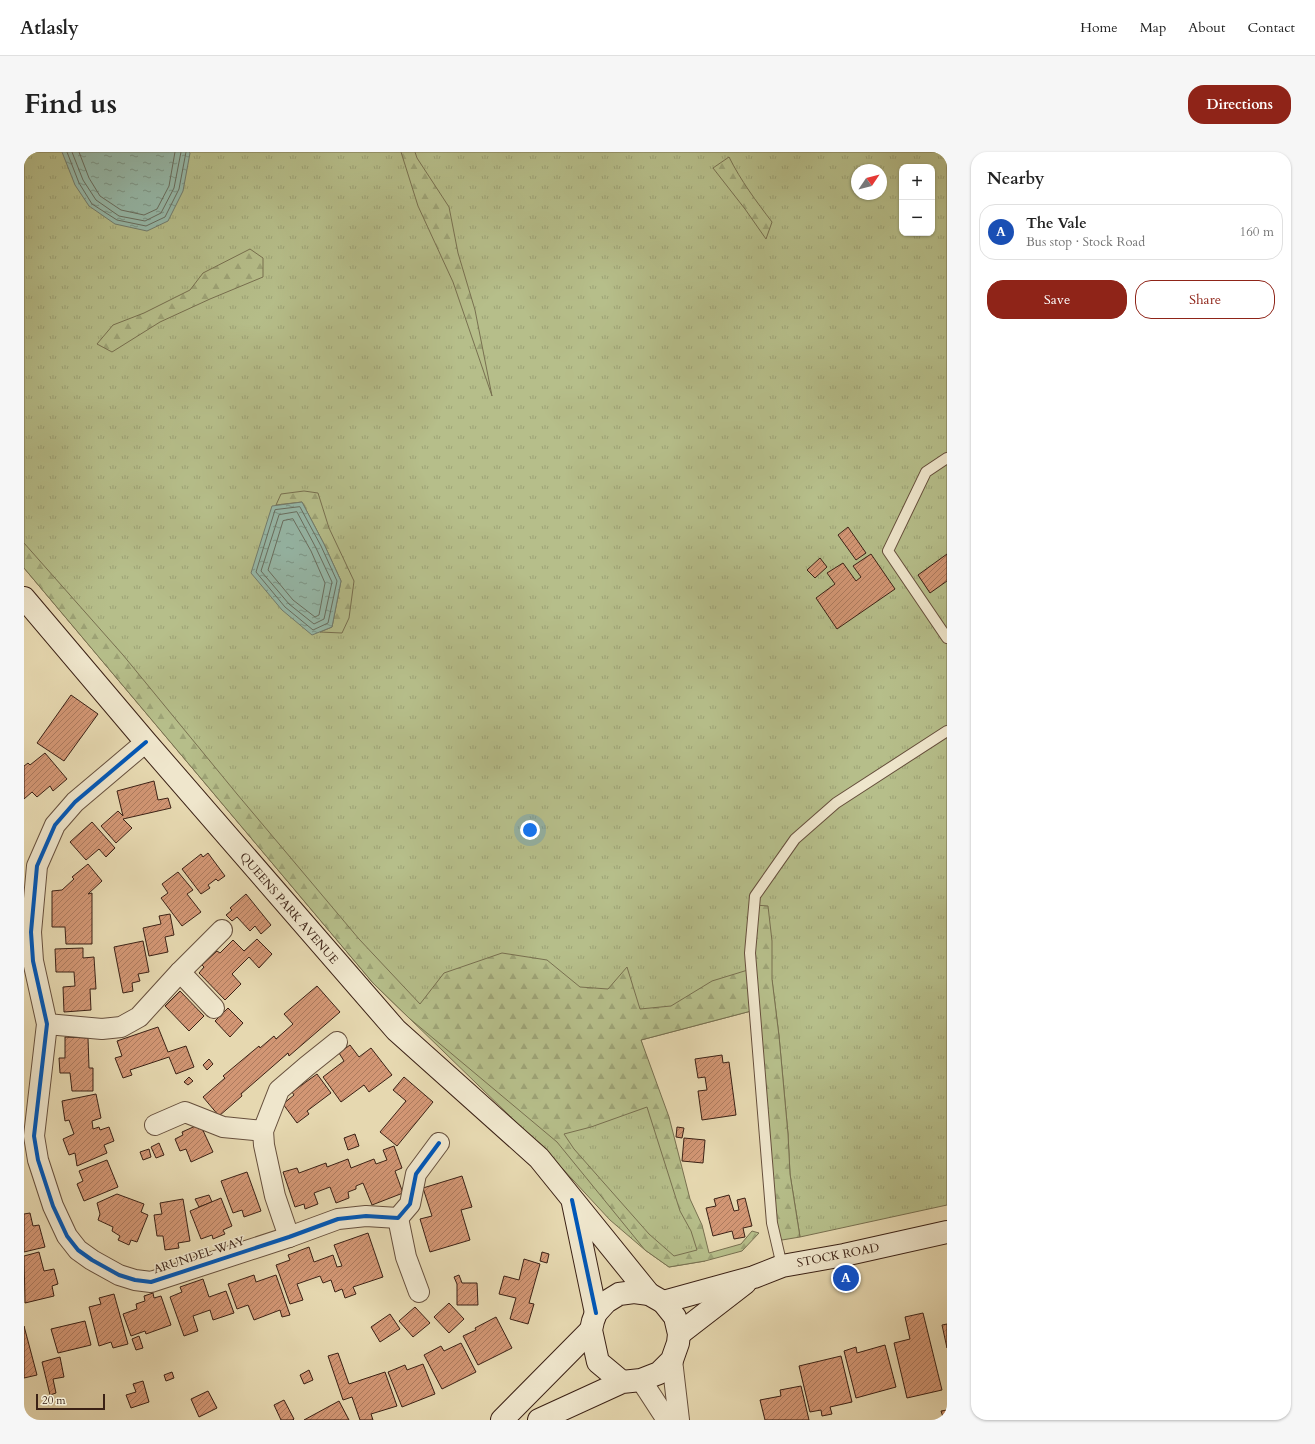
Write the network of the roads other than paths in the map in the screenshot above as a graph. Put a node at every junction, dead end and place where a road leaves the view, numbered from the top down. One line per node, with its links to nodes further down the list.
1 (947, 458): 3 (lane)
2 (24, 598): 5 (street, QUEENS PARK AVENUE)
3 (947, 638)
4 (947, 732): 20 (lane)
5 (146, 742): 6 (street, ARUNDEL WAY); 16 (street, QUEENS PARK AVENUE)
6 (30, 864): 10 (street, ARUNDEL WAY)
7 (222, 930): 8 (street)
8 (180, 972): 9 (street); 10 (street)
9 (214, 1008)
10 (46, 1024): 12 (street, ARUNDEL WAY)
11 (337, 1042): 14 (street)
12 (33, 1066): 19 (street, ARUNDEL WAY)
13 (155, 1125): 14 (street)
14 (263, 1131): 19 (street)
15 (440, 1143): 17 (street)
16 (572, 1200): 23 (street, QUEENS PARK AVENUE); 24 (street, QUEENS PARK AVENUE)
17 (398, 1218): 19 (street, ARUNDEL WAY); 22 (street)
18 (947, 1232): 20 (street, STOCK ROAD)
19 (288, 1237)
20 (782, 1266): 21 (street, STOCK ROAD)
21 (754, 1277): 23 (street, STOCK ROAD); 25 (street, STOCK ROAD)
22 (419, 1292)
23 (656, 1298): 24 (street, STOCK ROAD); 25 (street)
24 (594, 1322): 27 (street); 28 (street, STOCK ROAD)
25 (679, 1334): 26 (street)
26 (672, 1360): 27 (street); 31 (street)
27 (631, 1381): 29 (street); 30 (street)
28 (502, 1420)
29 (539, 1420)
30 (667, 1420)
31 (679, 1420)

